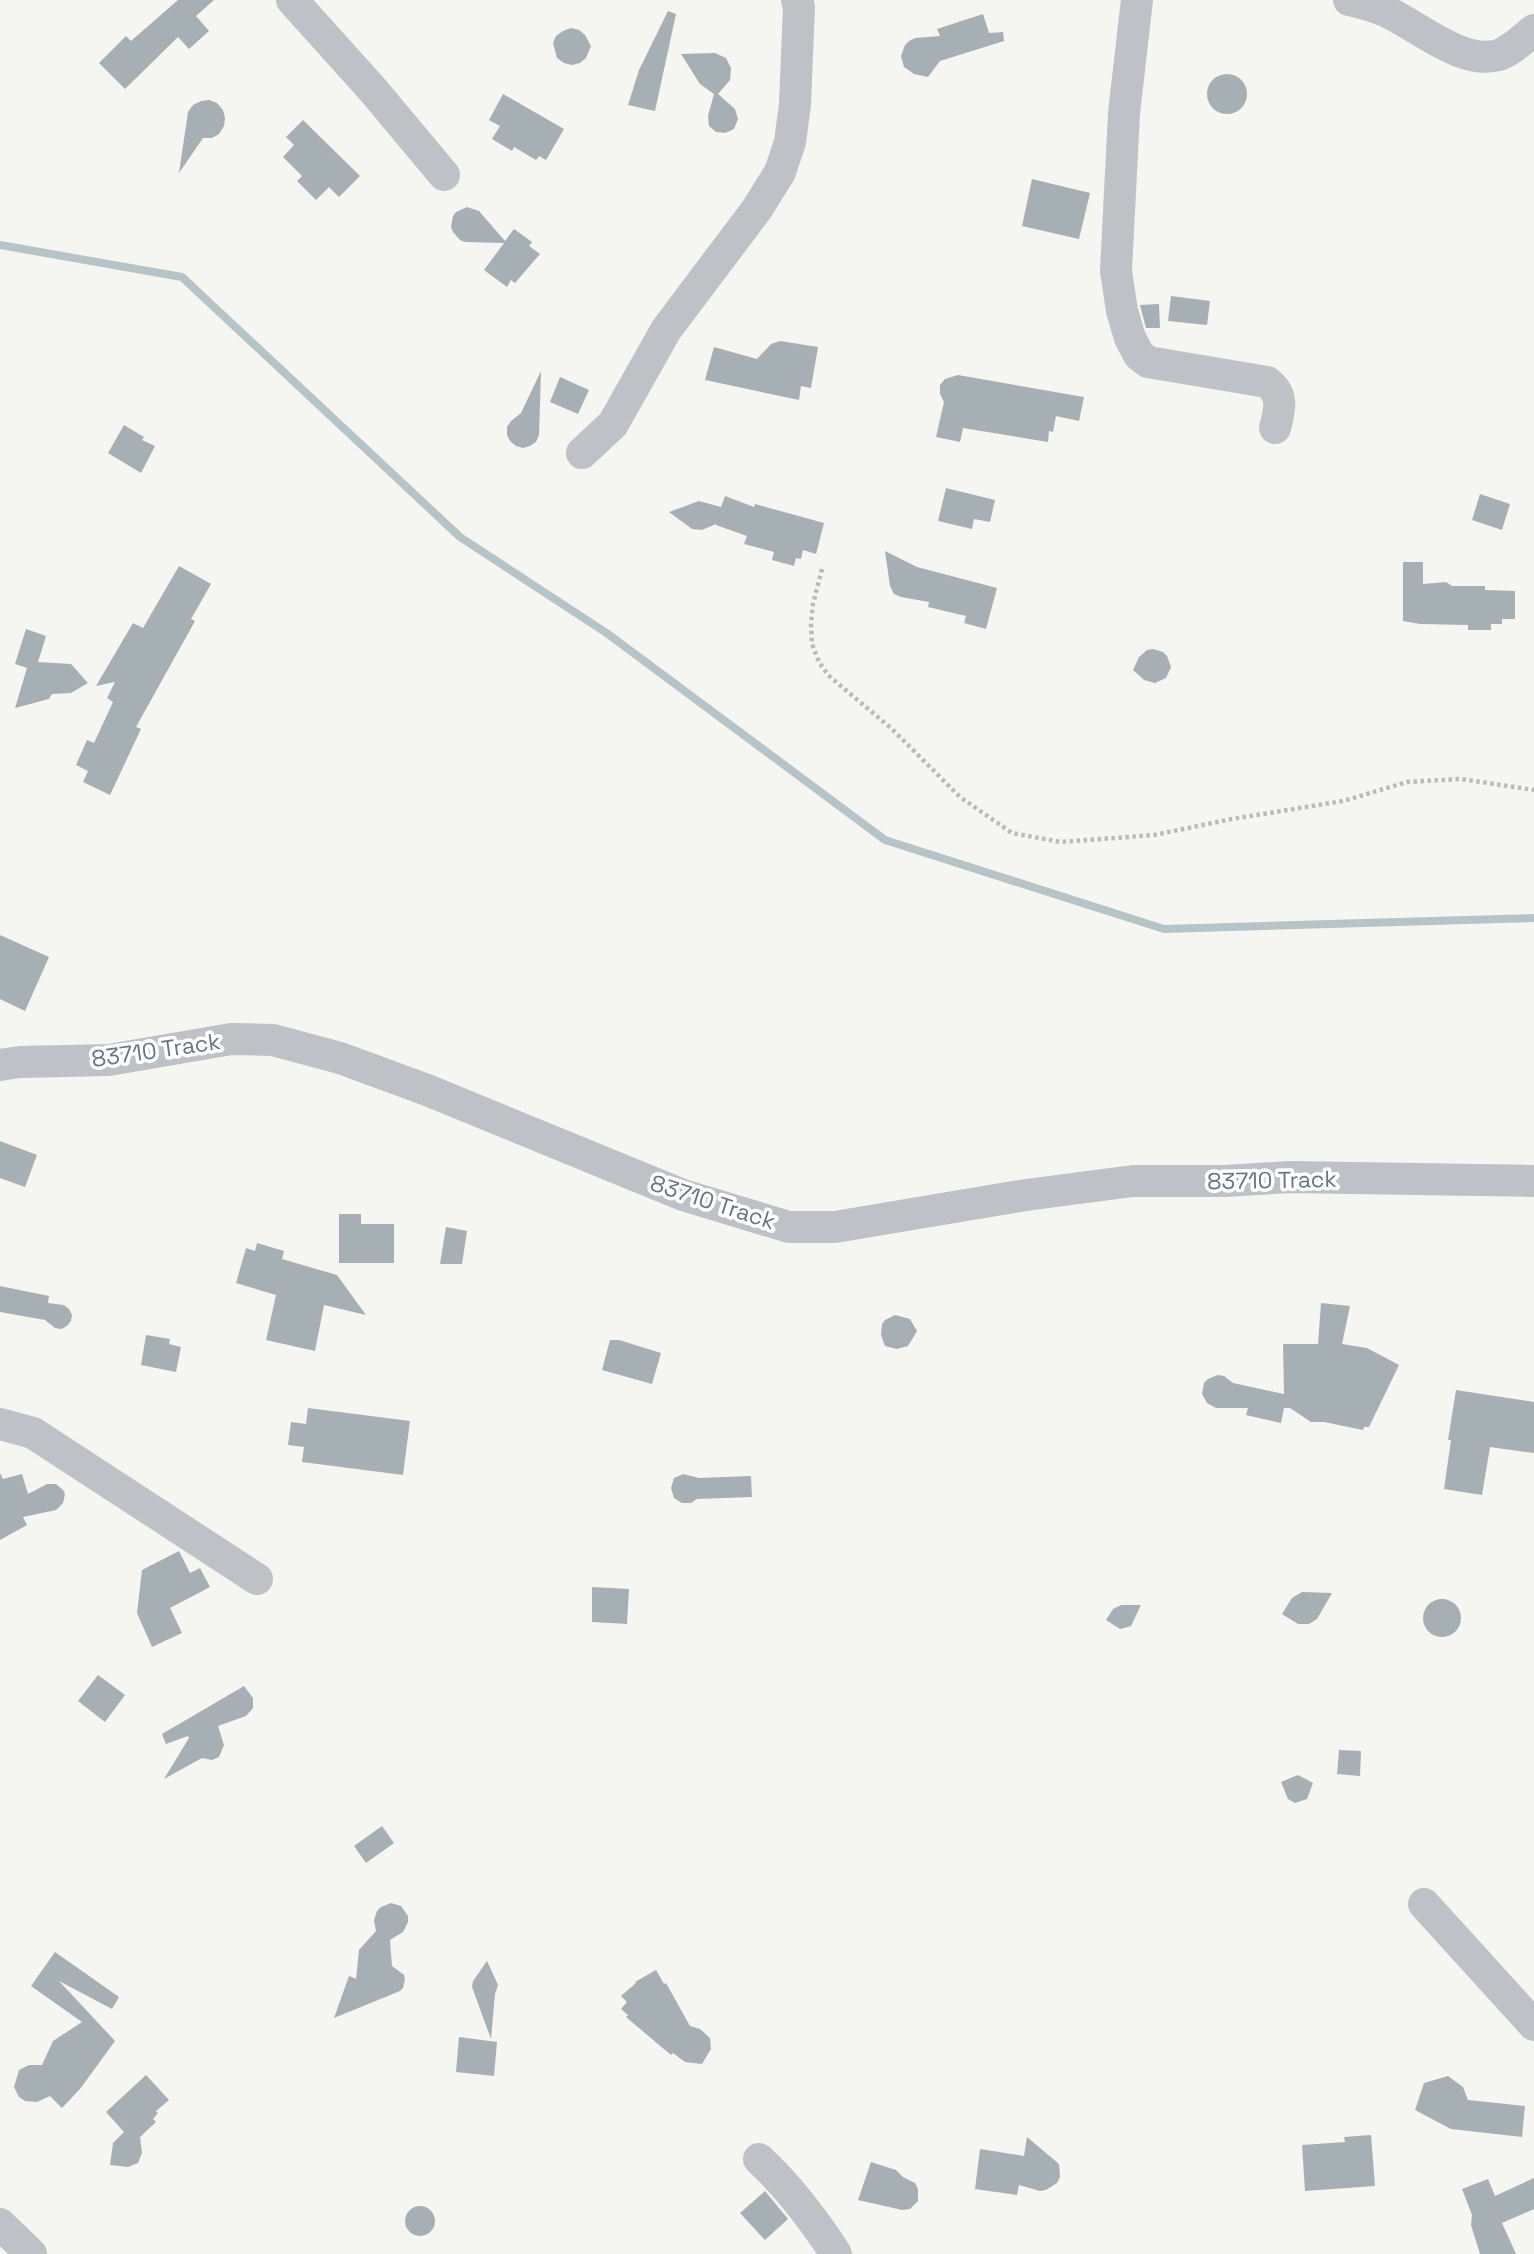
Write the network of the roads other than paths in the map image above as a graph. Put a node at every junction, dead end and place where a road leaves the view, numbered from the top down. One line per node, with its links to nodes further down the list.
1 (292, 0): 6 (street)
2 (797, 0): 8 (street)
3 (1137, 0): 7 (street)
4 (1349, 0): 5 (street)
5 (1534, 30)
6 (444, 175)
7 (1275, 428)
8 (582, 453)
9 (0, 1065): 10 (street, 83710 Track)
10 (1534, 1181)
11 (0, 1424): 12 (street)
12 (257, 1579)
13 (1424, 1904): 14 (street)
14 (1534, 2025)
15 (759, 2159): 18 (street)
16 (0, 2224): 17 (street)
17 (31, 2254)
18 (836, 2254)

